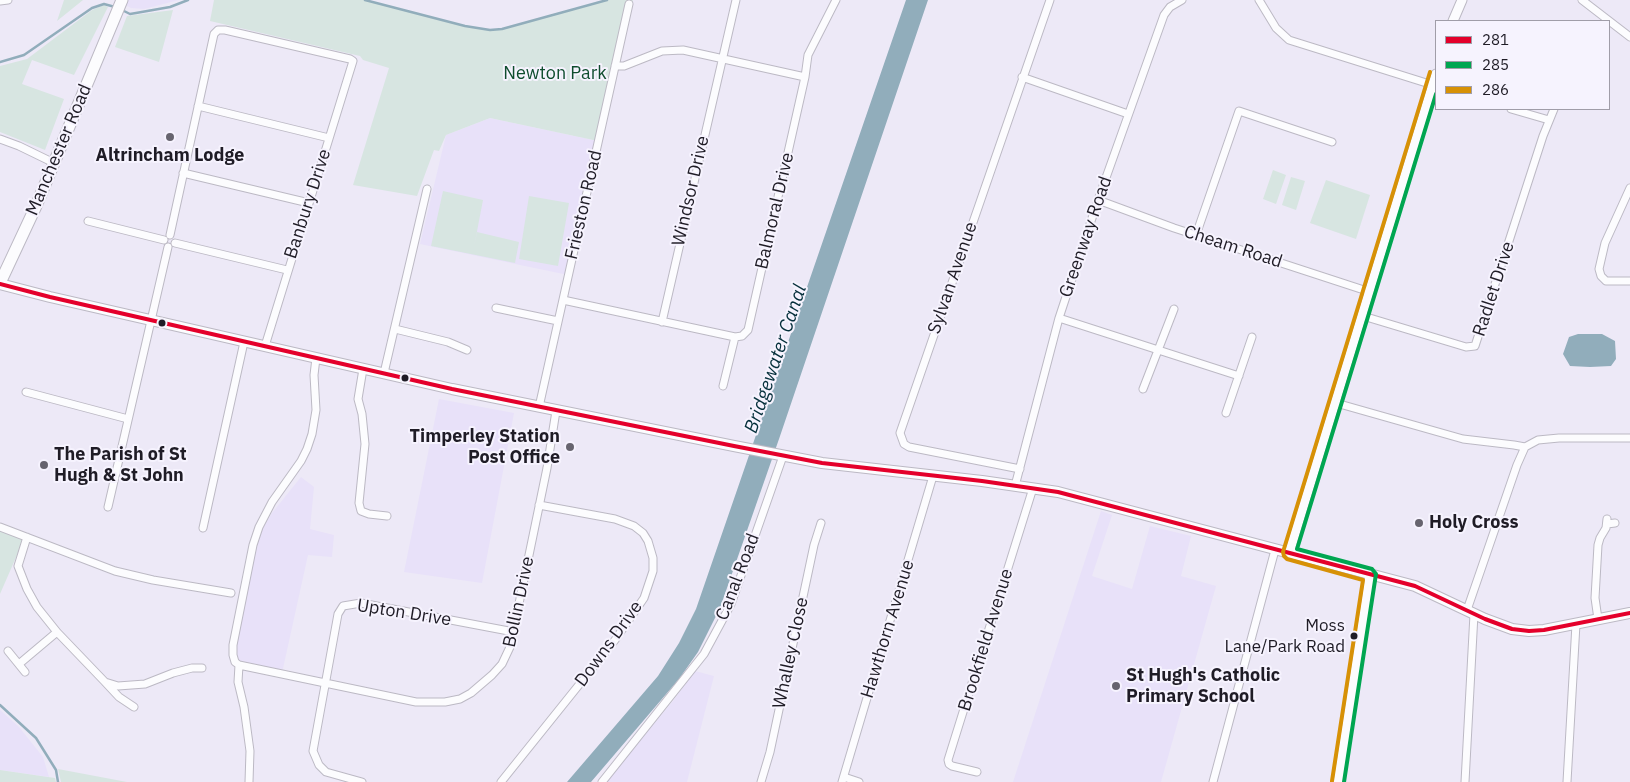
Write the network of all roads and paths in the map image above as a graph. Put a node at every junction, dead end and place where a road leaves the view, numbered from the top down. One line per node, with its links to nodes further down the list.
1 (8, 0): 9 (street)
2 (736, 0): 16 (street, Windsor Drive)
3 (836, 0): 18 (street)
4 (1050, 0): 19 (street, Sylvan Avenue)
5 (1182, 0): 24 (street, Greenway Road)
6 (1259, 0): 20 (street)
7 (1462, 0): 12 (street)
8 (1582, 0): 13 (street)
9 (0, 1)
10 (121, 1): 29 (highway, Manchester Road)
11 (629, 4): 17 (street, Frieston Road)
12 (1453, 20)
13 (1608, 20)
14 (1610, 22): 15 (street)
15 (1630, 37)
16 (721, 60): 17 (street); 18 (street); 52 (street, Windsor Drive)
17 (615, 66): 45 (street, Frieston Road)
18 (805, 77): 54 (street, Balmoral Drive)
19 (1022, 77): 24 (street); 75 (street, Sylvan Avenue)
20 (1435, 85): 44 (street)
21 (198, 106): 26 (street); 26 (street, Banbury Drive); 30 (street)
22 (1514, 110): 25 (street)
23 (1554, 110): 25 (street)
24 (1128, 114): 33 (street, Greenway Road)
25 (1549, 120): 48 (street, Radlet Drive)
26 (329, 138): 34 (street, Banbury Drive)
27 (0, 139): 29 (street)
28 (1332, 142): 37 (street)
29 (54, 163): 43 (highway, Manchester Road)
30 (183, 173): 34 (street); 36 (street)
31 (1630, 188): 42 (street)
32 (427, 189): 53 (street)
33 (1098, 200): 37 (street, Cheam Road); 49 (street, Greenway Road)
34 (308, 203): 41 (street, Banbury Drive)
35 (88, 221): 38 (street)
36 (170, 235): 38 (street); 39 (street)
37 (1196, 235): 44 (street, Cheam Road)
38 (164, 240): 40 (street)
39 (175, 243): 40 (street); 41 (street)
40 (168, 247): 50 (street)
41 (287, 270): 57 (street, Banbury Drive)
42 (1630, 281)
43 (0, 284): 50 (main road)
44 (1370, 292): 48 (street)
45 (563, 300): 51 (street, Frieston Road); 52 (street)
46 (496, 308): 51 (street)
47 (1175, 309): 58 (street)
48 (1363, 316): 67 (street)
49 (1059, 318): 58 (street); 75 (street, Greenway Road)
50 (151, 321): 56 (main road); 71 (street)
51 (558, 321): 68 (street, Frieston Road)
52 (662, 322): 54 (street)
53 (395, 329): 59 (street); 62 (street)
54 (734, 337): 64 (street)
55 (1253, 337): 63 (street)
56 (244, 342): 57 (main road); 85 (street)
57 (265, 346): 60 (main road)
58 (1159, 349): 63 (street); 65 (street)
59 (467, 350)
60 (316, 358): 61 (main road); 99 (street)
61 (363, 369): 62 (main road); 81 (street)
62 (384, 373): 68 (main road)
63 (1238, 376): 70 (street)
64 (724, 386)
65 (1143, 389)
66 (26, 392): 71 (street)
67 (1336, 403): 73 (street); 88 (street)
68 (539, 407): 69 (main road)
69 (556, 410): 74 (main road); 79 (street, Bollin Drive)
70 (1226, 413)
71 (128, 419): 80 (street)
72 (1630, 438): 73 (street)
73 (1525, 448): 91 (street)
74 (783, 456): 76 (main road); 110 (street, Canal Road)
75 (1020, 469): 77 (street, Greenway Road)
76 (933, 476): 77 (main road); 106 (street, Hawthorn Avenue)
77 (1015, 486): 78 (main road)
78 (1033, 488): 87 (main road); 105 (street, Brookfield Avenue)
79 (539, 505): 96 (street, Bollin Drive); 109 (street, Downs Drive)
80 (108, 507)
81 (387, 516)
82 (821, 523): 111 (street, Whalley Close)
83 (1615, 523): 93 (street)
84 (0, 526): 86 (street)
85 (203, 528)
86 (27, 536): 90 (street); 95 (street)
87 (1275, 550): 88 (main road); 113 (street)
88 (1289, 554): 89 (main road)
89 (1370, 575): 91 (main road); 114 (street)
90 (231, 594)
91 (1470, 612): 94 (main road); 115 (street)
92 (1630, 613): 93 (main road)
93 (1598, 620): 94 (main road)
94 (1576, 624): 116 (street)
95 (57, 632): 98 (street); 102 (street)
96 (514, 632): 103 (street, Bollin Drive); 103 (street, Upton Drive)
97 (8, 651): 98 (street)
98 (19, 664): 101 (street)
99 (239, 665): 103 (street, Bollin Drive); 107 (street)
100 (202, 668): 102 (street)
101 (25, 672)
102 (105, 682): 104 (street)
103 (324, 683): 108 (street)
104 (134, 707)
105 (977, 772)
106 (843, 780): 112 (street)
107 (249, 782)
108 (362, 782)
109 (501, 782)
110 (602, 782)
111 (761, 782)
112 (859, 782)
113 (1213, 782)
114 (1338, 782)
115 (1465, 782)
116 (1567, 782)

